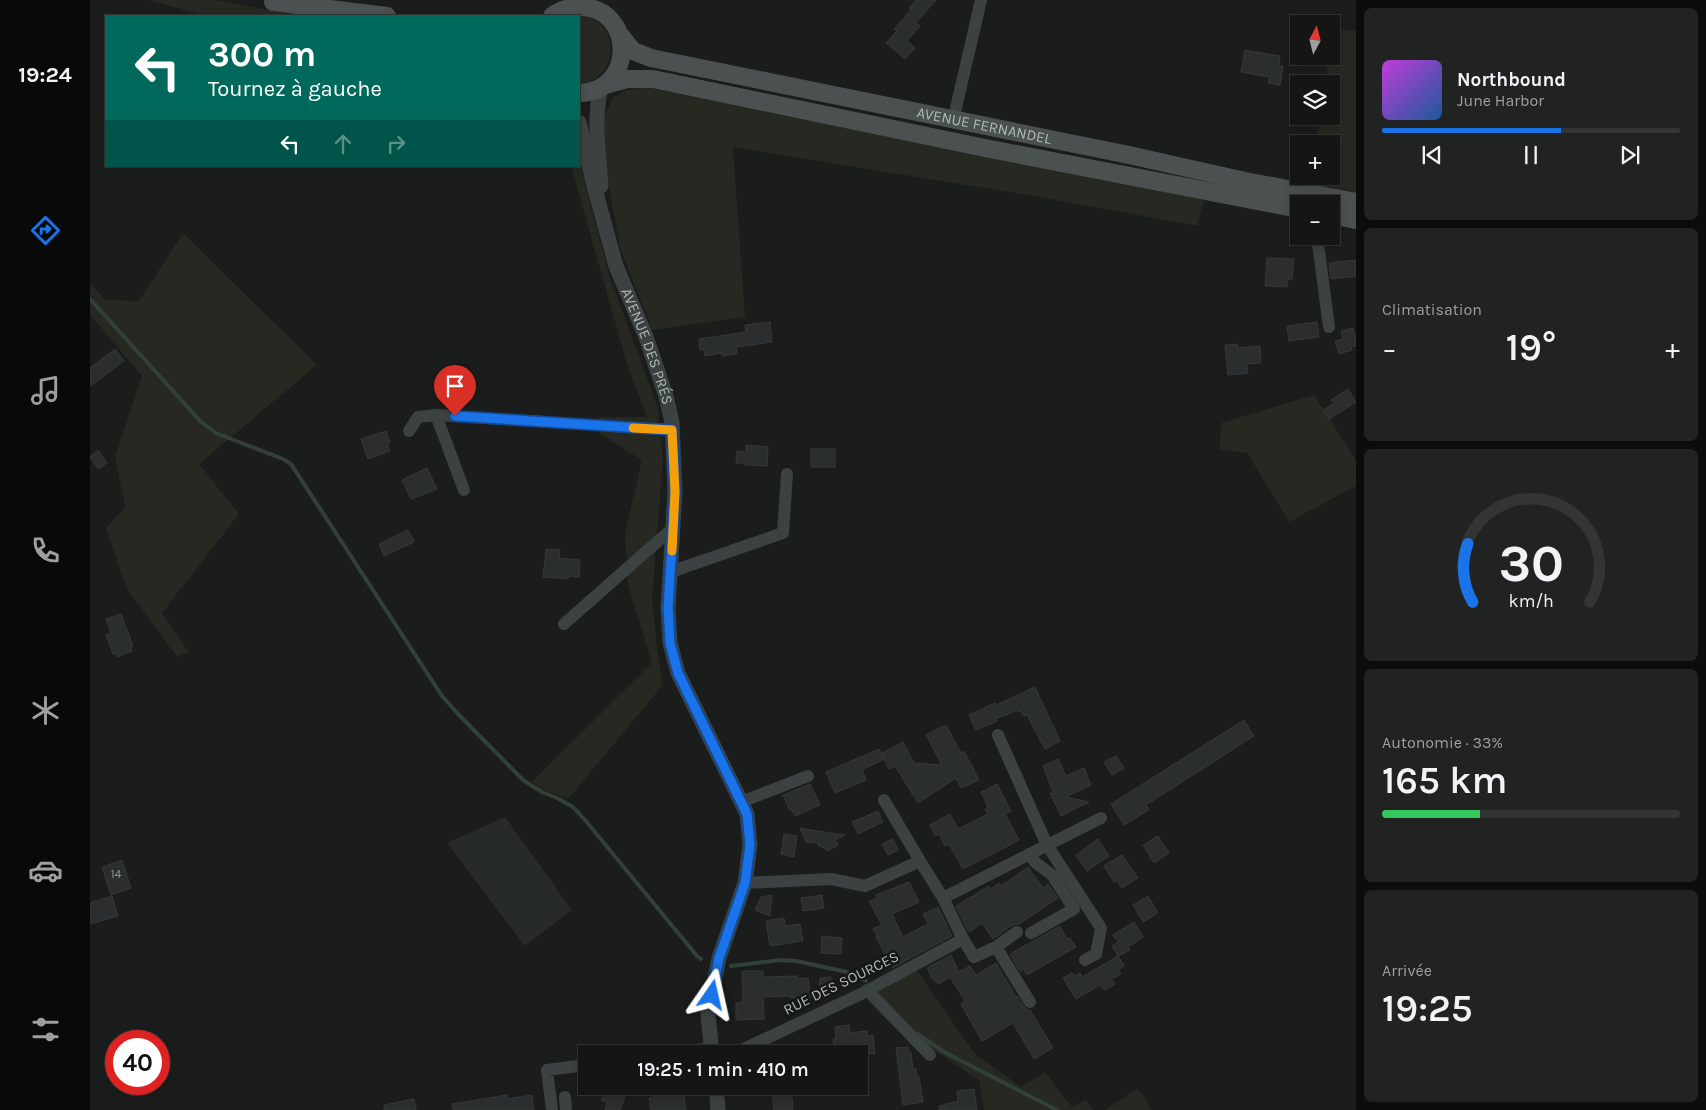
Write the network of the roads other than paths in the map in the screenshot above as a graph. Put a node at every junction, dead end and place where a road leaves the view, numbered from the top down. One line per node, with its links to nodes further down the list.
1 (602, 0): 7 (main road)
2 (982, 0): 11 (street)
3 (269, 1): 5 (main road); 6 (main road)
4 (560, 9): 7 (main road)
5 (330, 15)
6 (379, 15)
7 (608, 18): 8 (main road, AVENUE FERNANDEL)
8 (620, 35): 9 (main road); 11 (main road, AVENUE FERNANDEL)
9 (603, 86): 10 (main road, AVENUE FERNANDEL); 14 (main road, AVENUE FERNANDEL); 16 (street, AVENUE DES PRÉS)
10 (580, 93)
11 (953, 121): 13 (main road, AVENUE FERNANDEL)
12 (580, 126): 16 (street, AVENUE DES PRÉS)
13 (1356, 202)
14 (1290, 207)
15 (1340, 217): 17 (main road)
16 (602, 218): 21 (street, AVENUE DES PRÉS)
17 (1356, 220)
18 (1318, 245): 19 (street)
19 (1329, 327)
20 (436, 415): 21 (street); 22 (street); 24 (street)
21 (672, 430): 25 (street, AVENUE DES PRÉS)
22 (409, 431)
23 (787, 474): 26 (street)
24 (464, 490)
25 (673, 528): 26 (street, AVENUE DES PRÉS); 27 (street)
26 (670, 573): 31 (street, AVENUE DES PRÉS)
27 (564, 624)
28 (998, 735): 33 (street)
29 (808, 776): 31 (street)
30 (884, 800): 35 (street)
31 (741, 802): 36 (street, AVENUE DES PRÉS)
32 (1101, 818): 33 (street)
33 (1047, 845): 34 (street); 42 (street)
34 (1029, 854): 37 (street); 39 (street)
35 (920, 861): 36 (street); 37 (street)
36 (745, 883): 45 (street, AVENUE DES PRÉS)
37 (943, 898): 40 (street)
38 (1017, 932): 41 (street)
39 (1031, 933)
40 (963, 939): 41 (street); 43 (street, RUE DES SOURCES)
41 (996, 947): 44 (street)
42 (1085, 960)
43 (867, 990): 46 (street, RUE DES SOURCES); 47 (street)
44 (1030, 1002)
45 (711, 1045)
46 (752, 1045)
47 (930, 1055)
48 (578, 1066): 51 (street)
49 (717, 1095): 53 (street)
50 (565, 1097): 52 (street)
51 (552, 1110)
52 (566, 1110)
53 (718, 1110)

